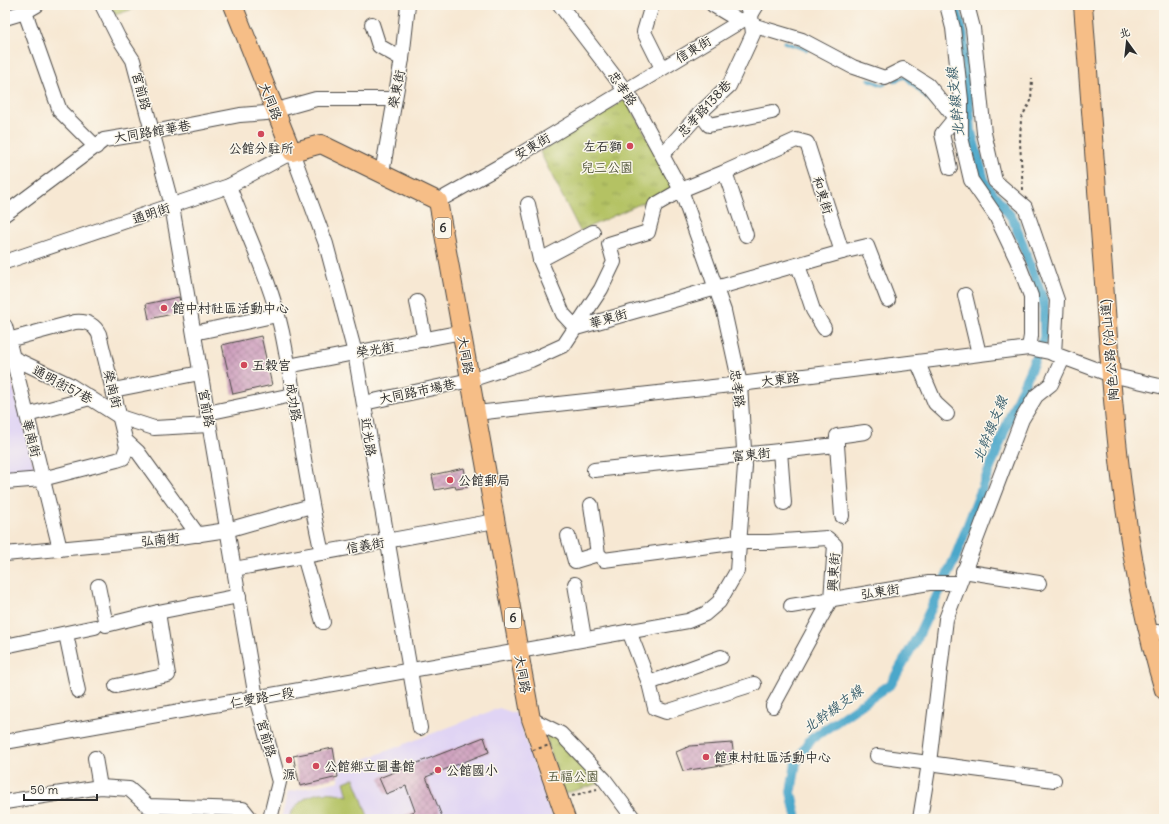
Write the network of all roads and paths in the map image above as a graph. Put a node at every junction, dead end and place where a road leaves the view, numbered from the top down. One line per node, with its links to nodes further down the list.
1 (37, 5): 11 (street)
2 (102, 5): 24 (street, 宮前路)
3 (233, 5): 20 (main road, 大同路)
4 (408, 5): 15 (street, 榮東街)
5 (560, 5): 18 (street, 忠孝路)
6 (652, 5): 16 (street)
7 (713, 5): 12 (street)
8 (947, 5): 23 (street)
9 (967, 5): 36 (street)
10 (1083, 5): 64 (main road, 陶色公路 (沿山道))
11 (25, 12): 13 (street); 25 (street)
12 (749, 14): 16 (street, 信東街); 21 (street, 忠孝路138巷); 23 (street)
13 (5, 18)
14 (372, 24): 15 (street)
15 (402, 59): 19 (street, 榮東街)
16 (662, 68): 18 (street, 信東街)
17 (1032, 78): 36 (path)
18 (626, 90): 27 (street, 忠孝路); 33 (street, 安東街)
19 (394, 99): 20 (street, 大同路館華巷); 30 (street, 榮東街)
20 (274, 110): 24 (street, 大同路館華巷); 26 (main road, 大同路)
21 (700, 112): 22 (street); 27 (street, 忠孝路138巷)
22 (772, 112)
23 (958, 121): 28 (street); 56 (street)
24 (153, 132): 25 (street, 大同路館華巷); 35 (street, 宮前路)
25 (96, 147): 37 (street, 大同路館華巷)
26 (292, 152): 30 (main road, 6); 31 (street, 通明街); 57 (street, 近光路)
27 (663, 154): 32 (street, 忠孝路)
28 (950, 168)
29 (725, 172): 32 (street, 和東街); 39 (street); 40 (street, 和東街)
30 (382, 173): 33 (main road, 6)
31 (229, 186): 35 (street, 通明街); 48 (street, 成功路)
32 (681, 190): 44 (street, 忠孝路); 50 (street, 和東街)
33 (438, 201): 52 (main road, 大同路 / 6)
34 (528, 204): 41 (street, 華東街)
35 (172, 206): 42 (street, 通明街); 53 (street, 宮前路)
36 (1025, 207): 60 (street)
37 (5, 214)
38 (593, 232): 41 (street)
39 (746, 235)
40 (842, 252): 43 (street); 46 (street)
41 (540, 260): 50 (street, 華東街)
42 (5, 262)
43 (798, 265): 44 (street); 51 (street)
44 (715, 286): 50 (street, 華東街); 66 (street, 忠孝路)
45 (965, 294): 58 (street)
46 (888, 300)
47 (417, 302): 55 (street)
48 (277, 315): 53 (street); 62 (street, 成功路)
49 (5, 326): 54 (street, 華南街)
50 (576, 328): 65 (street, 大同路市場巷)
51 (824, 328)
52 (462, 332): 55 (street, 榮光街); 65 (main road, 大同路 / 6)
53 (194, 333): 63 (street, 宮前路)
54 (8, 340): 59 (street, 華南街); 68 (street, 榮南街)
55 (425, 340): 57 (street, 榮光街)
56 (1032, 348): 58 (street, 大東路); 60 (street)
57 (355, 353): 62 (street, 榮光街); 71 (street, 近光路)
58 (979, 354): 61 (street, 大東路)
59 (9, 356): 70 (street, 通明街57巷); 74 (street, 華南街)
60 (1058, 356): 64 (street); 101 (street)
61 (918, 363): 66 (street, 大東路); 73 (street)
62 (288, 366): 69 (street, 成功路)
63 (200, 373): 68 (street); 76 (street, 宮前路)
64 (1111, 375): 67 (street); 112 (main road, 陶色公路 (沿山道))
65 (470, 380): 71 (street, 大同路市場巷); 72 (main road, 大同路 / 6)
66 (740, 384): 72 (street, 大東路); 81 (street, 忠孝路)
67 (1164, 387)
68 (113, 390): 75 (street, 榮南街)
69 (292, 395): 76 (street, 通明街57巷); 87 (street, 成功路)
70 (90, 398): 74 (street); 75 (street, 通明街57巷)
71 (364, 403): 93 (street, 近光路)
72 (476, 412): 89 (main road, 大同路 / 6)
73 (947, 414)
74 (27, 415): 83 (street, 華南街)
75 (120, 416): 76 (street, 通明街57巷); 78 (street, 榮南街)
76 (208, 419): 90 (street, 宮前路)
77 (865, 432): 79 (street)
78 (126, 442): 83 (street); 91 (street)
79 (837, 445): 80 (street, 富東街); 88 (street)
80 (780, 451): 81 (street, 富東街); 85 (street)
81 (744, 454): 82 (street, 富東街); 94 (street, 忠孝路)
82 (594, 470)
83 (42, 479): 84 (street); 95 (street, 華南街)
84 (5, 482)
85 (784, 503)
86 (592, 505): 98 (street)
87 (311, 506): 90 (street, 弘南街); 96 (street, 成功路)
88 (842, 516)
89 (495, 521): 93 (street, 信義街); 116 (main road, 大同路 / 6)
90 (227, 530): 91 (street, 弘南街); 100 (street, 宮前路)
91 (198, 535): 95 (street, 弘南街)
92 (568, 536): 98 (street)
93 (386, 541): 96 (street, 信義街); 118 (street, 近光路)
94 (739, 542): 98 (street); 106 (street, 興東街); 111 (street, 忠孝路)
95 (60, 549): 97 (street, 弘南街)
96 (322, 553): 99 (street, 信義街)
97 (5, 554)
98 (598, 554)
99 (304, 556): 100 (street, 信義街); 109 (street)
100 (234, 569): 105 (street, 宮前路)
101 (961, 577): 102 (street, 弘東街); 106 (street, 弘東街); 133 (street)
102 (1039, 583)
103 (575, 584): 114 (street)
104 (98, 586): 108 (street)
105 (239, 596): 108 (street); 124 (street, 宮前路)
106 (831, 599): 107 (street, 弘東街); 125 (street, 興東街)
107 (791, 606)
108 (158, 612): 121 (street)
109 (323, 622)
110 (95, 627): 113 (street)
111 (629, 631): 114 (street, 忠孝路); 119 (street)
112 (1156, 632): 122 (main road, 陶色公路 (沿山道))
113 (66, 634): 115 (street); 123 (street)
114 (584, 638): 116 (street, 忠孝路)
115 (5, 646)
116 (519, 650): 118 (street, 仁愛路一段); 126 (main road, 大同路 / 6)
117 (721, 657): 119 (street)
118 (409, 670): 124 (street, 仁愛路一段); 127 (street, 近光路)
119 (648, 683): 120 (street)
120 (754, 684)
121 (116, 686)
122 (1164, 690)
123 (78, 691)
124 (256, 698): 128 (street, 仁愛路一段); 140 (street, 宮前路)
125 (773, 706)
126 (531, 719): 135 (street); 137 (main road, 大同路 / 6)
127 (420, 728)
128 (5, 739)
129 (550, 745): 130 (path, bridge)
130 (533, 750)
131 (877, 756): 133 (street)
132 (95, 758): 136 (street)
133 (929, 763): 134 (street); 143 (street)
134 (1054, 780)
135 (609, 785): 137 (path); 142 (street)
136 (100, 787): 138 (street); 139 (street)
137 (559, 800): 141 (main road, 大同路 / 6)
138 (5, 802)
139 (252, 819)
140 (270, 819)
141 (566, 819)
142 (634, 819)
143 (920, 819)

